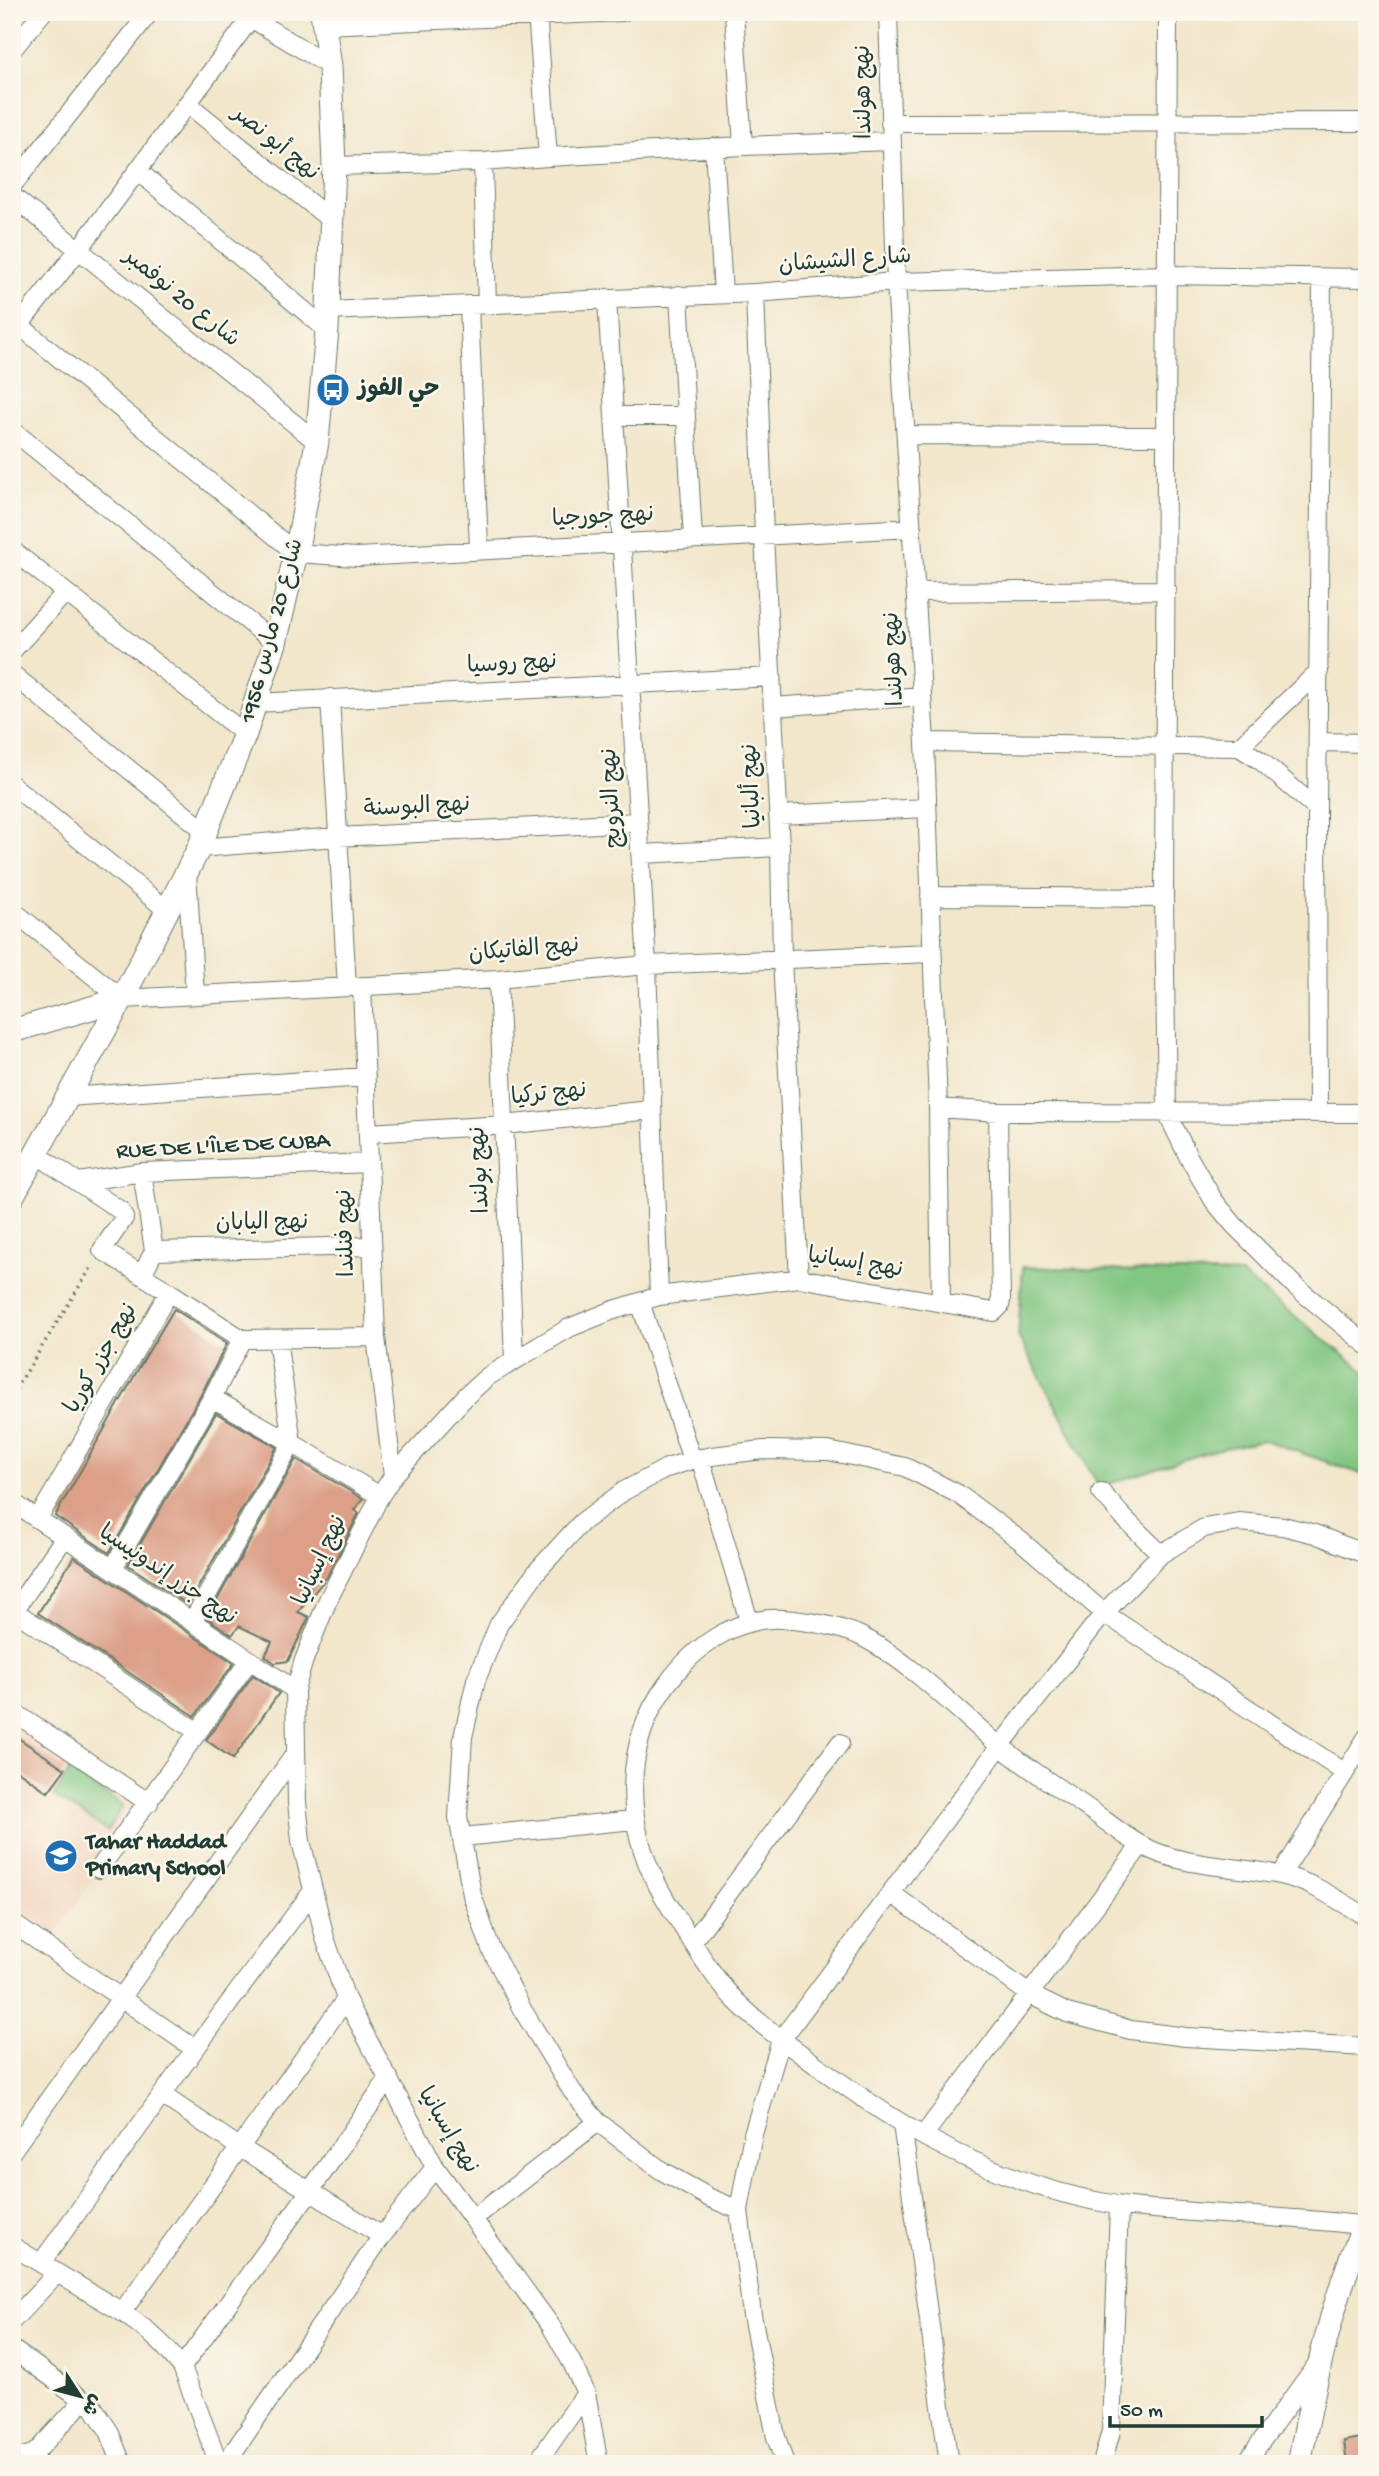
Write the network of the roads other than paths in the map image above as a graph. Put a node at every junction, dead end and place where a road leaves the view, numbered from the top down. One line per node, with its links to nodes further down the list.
1 (43, 12): 10 (street)
2 (150, 12): 22 (street)
3 (623, 12): 7 (street)
4 (734, 12): 16 (street)
5 (888, 12): 15 (street, نهج هولندا)
6 (1168, 12): 13 (street)
7 (537, 14): 9 (street); 18 (street)
8 (246, 15): 11 (street); 12 (street)
9 (323, 19): 11 (street, شارع 20 مارس 1956)
10 (12, 50)
11 (330, 66): 20 (street, شارع 20 مارس 1956)
12 (188, 104): 21 (street); 24 (street, نهج أبو نصر)
13 (1169, 121): 14 (street); 15 (street); 26 (street)
14 (1367, 122)
15 (891, 132): 16 (street); 29 (street, نهج هولندا)
16 (743, 146): 17 (street)
17 (714, 147): 18 (street); 30 (street)
18 (548, 157): 19 (street)
19 (483, 162): 20 (street); 34 (street)
20 (334, 166): 24 (street, شارع 20 مارس 1956)
21 (138, 171): 25 (street); 35 (street)
22 (12, 186)
23 (12, 196): 25 (street, شارع 20 نوفمبر)
24 (332, 222): 35 (street, شارع 20 مارس 1956)
25 (79, 248): 36 (street); 42 (street, شارع 20 نوفمبر)
26 (1167, 275): 28 (street, شارع الشيشان); 29 (street, شارع الشيشان); 41 (street)
27 (1367, 278): 28 (street, شارع الشيشان)
28 (1322, 279): 55 (street)
29 (896, 282): 31 (street, شارع الشيشان); 40 (street, نهج هولندا)
30 (723, 293): 31 (street, شارع الشيشان); 32 (street, شارع الشيشان)
31 (755, 293): 44 (street, نهج ألبانيا)
32 (679, 295): 33 (street, شارع الشيشان); 38 (street)
33 (607, 298): 34 (street, شارع الشيشان); 37 (street, نهج النرويج)
34 (478, 306): 35 (street, شارع الشيشان); 47 (street)
35 (327, 321): 42 (street, شارع 20 مارس 1956)
36 (16, 330): 49 (street)
37 (614, 416): 38 (street); 46 (street, نهج النرويج)
38 (686, 416): 45 (street)
39 (12, 430): 53 (street)
40 (906, 435): 41 (street); 43 (street, نهج هولندا)
41 (1167, 436): 50 (street)
42 (317, 442): 49 (street, شارع 20 مارس 1956)
43 (912, 528): 44 (street, نهج جورجيا); 51 (street, نهج هولندا)
44 (764, 536): 45 (street, نهج جورجيا); 57 (street, نهج ألبانيا)
45 (693, 539): 46 (street, نهج جورجيا)
46 (622, 542): 47 (street, نهج جورجيا); 58 (street, نهج النرويج)
47 (479, 549): 49 (street, نهج جورجيا)
48 (12, 550): 52 (street)
49 (296, 553): 53 (street, شارع 20 مارس 1956)
50 (1167, 590): 51 (street); 67 (street)
51 (916, 592): 59 (street, نهج هولندا)
52 (65, 593): 54 (street); 63 (street)
53 (275, 643): 61 (street, شارع 20 مارس 1956)
54 (12, 651)
55 (1319, 671): 65 (street); 68 (street)
56 (12, 674): 75 (street)
57 (772, 677): 58 (street, نهج روسيا); 62 (street, نهج ألبانيا)
58 (632, 684): 60 (street, نهج روسيا); 73 (street, نهج النرويج)
59 (922, 696): 62 (street); 64 (street, نهج هولندا)
60 (330, 698): 61 (street, نهج روسيا); 74 (street, نهج فنلندا)
61 (254, 704): 63 (street, شارع 20 مارس 1956)
62 (774, 708): 72 (street, نهج ألبانيا)
63 (245, 734): 75 (street, شارع 20 مارس 1956)
64 (925, 742): 67 (street); 70 (street, نهج هولندا)
65 (1319, 742): 66 (street); 71 (street)
66 (1367, 743)
67 (1166, 744): 68 (street); 80 (street)
68 (1239, 747): 71 (street)
69 (12, 785): 82 (street)
70 (927, 808): 72 (street); 79 (street, نهج هولندا)
71 (1317, 809): 98 (street)
72 (778, 815): 76 (street, نهج ألبانيا)
73 (638, 822): 74 (street, نهج البوسنة); 77 (street, نهج النرويج)
74 (337, 837): 75 (street, نهج البوسنة); 87 (street, نهج فنلندا)
75 (202, 840): 78 (street, شارع 20 مارس 1956)
76 (780, 847): 77 (street); 84 (street, نهج ألبانيا)
77 (640, 855): 85 (street, نهج النرويج)
78 (186, 872): 82 (street, شارع 20 مارس 1956); 88 (street)
79 (930, 896): 80 (street); 83 (street, نهج هولندا)
80 (1164, 898): 96 (street)
81 (12, 910): 89 (street)
82 (167, 910): 89 (street, شارع 20 مارس 1956)
83 (931, 953): 84 (street, نهج الفاتيكان); 93 (street, نهج هولندا)
84 (782, 959): 85 (street, نهج الفاتيكان); 109 (street, نهج ألبانيا)
85 (647, 965): 86 (street, نهج الفاتيكان); 94 (street, نهج النرويج)
86 (498, 979): 87 (street, نهج الفاتيكان); 99 (street, نهج بولندا)
87 (354, 987): 88 (street, نهج الفاتيكان); 91 (street, نهج فنلندا)
88 (195, 995): 89 (street, نهج الفاتيكان)
89 (122, 999): 90 (street); 92 (street, شارع 20 مارس 1956)
90 (12, 1031)
91 (366, 1077): 92 (street); 100 (street, نهج فنلندا)
92 (67, 1097): 101 (street, شارع 20 مارس 1956)
93 (938, 1108): 95 (street); 113 (street, نهج هولندا)
94 (651, 1110): 99 (street, نهج تركيا); 111 (street, نهج النرويج)
95 (998, 1112): 96 (street); 113 (street, نهج إسبانيا)
96 (1167, 1113): 98 (street); 117 (street)
97 (1367, 1113): 98 (street)
98 (1318, 1114)
99 (504, 1125): 100 (street, نهج تركيا); 118 (street, نهج بولندا)
100 (368, 1133): 102 (street, نهج فنلندا)
101 (36, 1154): 104 (street); 105 (street, شارع 20 مارس 1956)
102 (369, 1163): 103 (street, RUE DE L'ÎLE DE CUBA); 106 (street, نهج فنلندا)
103 (142, 1171): 104 (street, RUE DE L'ÎLE DE CUBA); 107 (street)
104 (79, 1182): 108 (street, نهج جزر كوريا)
105 (12, 1197)
106 (372, 1247): 107 (street, نهج اليابان); 114 (street, نهج فنلندا)
107 (154, 1251): 108 (street)
108 (142, 1275): 110 (street, نهج جزر كوريا)
109 (799, 1278): 111 (street, نهج إسبانيا); 113 (street, نهج إسبانيا)
110 (169, 1292): 115 (street); 126 (street, نهج جزر كوريا)
111 (659, 1296): 112 (street, نهج إسبانيا)
112 (640, 1302): 118 (street, نهج إسبانيا); 121 (street)
113 (941, 1303)
114 (376, 1338): 116 (street); 122 (street, نهج فنلندا)
115 (242, 1339): 116 (street); 119 (street)
116 (277, 1339): 120 (street)
117 (1367, 1345)
118 (514, 1359): 122 (street, نهج إسبانيا)
119 (212, 1398): 120 (street); 130 (street)
120 (292, 1443): 124 (street); 133 (street)
121 (696, 1459): 132 (street); 134 (street); 146 (street)
122 (393, 1476): 124 (street, نهج إسبانيا)
123 (1101, 1492): 128 (street)
124 (380, 1496): 136 (street, نهج إسبانيا)
125 (12, 1502): 126 (street, نهج جزر إندونيسيا)
126 (38, 1520): 127 (street, نهج جزر إندونيسيا)
127 (65, 1537): 130 (street, نهج جزر إندونيسيا); 131 (street)
128 (1161, 1554): 129 (street); 132 (street)
129 (1367, 1555)
130 (113, 1568): 133 (street, نهج جزر إندونيسيا)
131 (13, 1613): 138 (street)
132 (1104, 1613): 141 (street); 143 (street)
133 (192, 1622): 135 (street, نهج جزر إندونيسيا)
134 (749, 1622): 141 (street); 145 (street)
135 (248, 1661): 136 (street, نهج جزر إندونيسيا); 138 (street)
136 (295, 1690): 142 (street, نهج إسبانيا)
137 (12, 1711): 144 (street)
138 (198, 1732): 144 (street)
139 (1367, 1737): 143 (street)
140 (840, 1743): 154 (street)
141 (1000, 1746): 147 (street); 151 (street)
142 (295, 1754): 150 (street, نهج إسبانيا); 156 (street)
143 (1344, 1772): 149 (street)
144 (149, 1803): 148 (street)
145 (634, 1821): 146 (street); 154 (street)
146 (462, 1837): 163 (street)
147 (1141, 1845): 149 (street); 155 (street)
148 (99, 1869)
149 (1281, 1875): 152 (street)
150 (312, 1892): 157 (street, نهج إسبانيا); 160 (street)
151 (891, 1893): 155 (street); 158 (street)
152 (1367, 1917)
153 (12, 1923): 156 (street)
154 (692, 1942): 158 (street)
155 (1029, 1994): 159 (street); 165 (street)
156 (121, 1998): 160 (street); 167 (street)
157 (345, 1999): 161 (street, نهج إسبانيا); 166 (street)
158 (781, 2040): 164 (street); 171 (street)
159 (1367, 2047)
160 (195, 2049): 162 (street)
161 (389, 2078): 168 (street, نهج إسبانيا); 169 (street)
162 (162, 2095): 166 (street); 176 (street)
163 (598, 2122): 171 (street); 172 (street)
164 (902, 2124): 165 (street); 192 (street)
165 (923, 2136): 170 (street)
166 (239, 2147): 169 (street); 178 (street)
167 (12, 2151)
168 (435, 2167): 172 (street, نهج إسبانيا); 174 (street)
169 (310, 2191): 174 (street); 182 (street)
170 (1119, 2206): 173 (street); 193 (street)
171 (739, 2210): 191 (street)
172 (474, 2218): 183 (street, نهج إسبانيا)
173 (1366, 2223): 181 (street)
174 (382, 2236): 188 (street)
175 (12, 2246): 176 (street)
176 (41, 2263): 177 (street)
177 (57, 2273): 178 (street); 179 (street)
178 (122, 2312): 182 (street)
179 (12, 2321)
180 (12, 2349): 184 (street)
181 (1321, 2358): 194 (street); 195 (street)
182 (181, 2367): 187 (street)
183 (586, 2393): 189 (street); 190 (street, نهج إسبانيا)
184 (84, 2400): 185 (street); 186 (street)
185 (12, 2455)
186 (122, 2464)
187 (219, 2464)
188 (225, 2464)
189 (536, 2464)
190 (599, 2464)
191 (785, 2464)
192 (949, 2464)
193 (1102, 2464)
194 (1245, 2464)
195 (1299, 2464)

